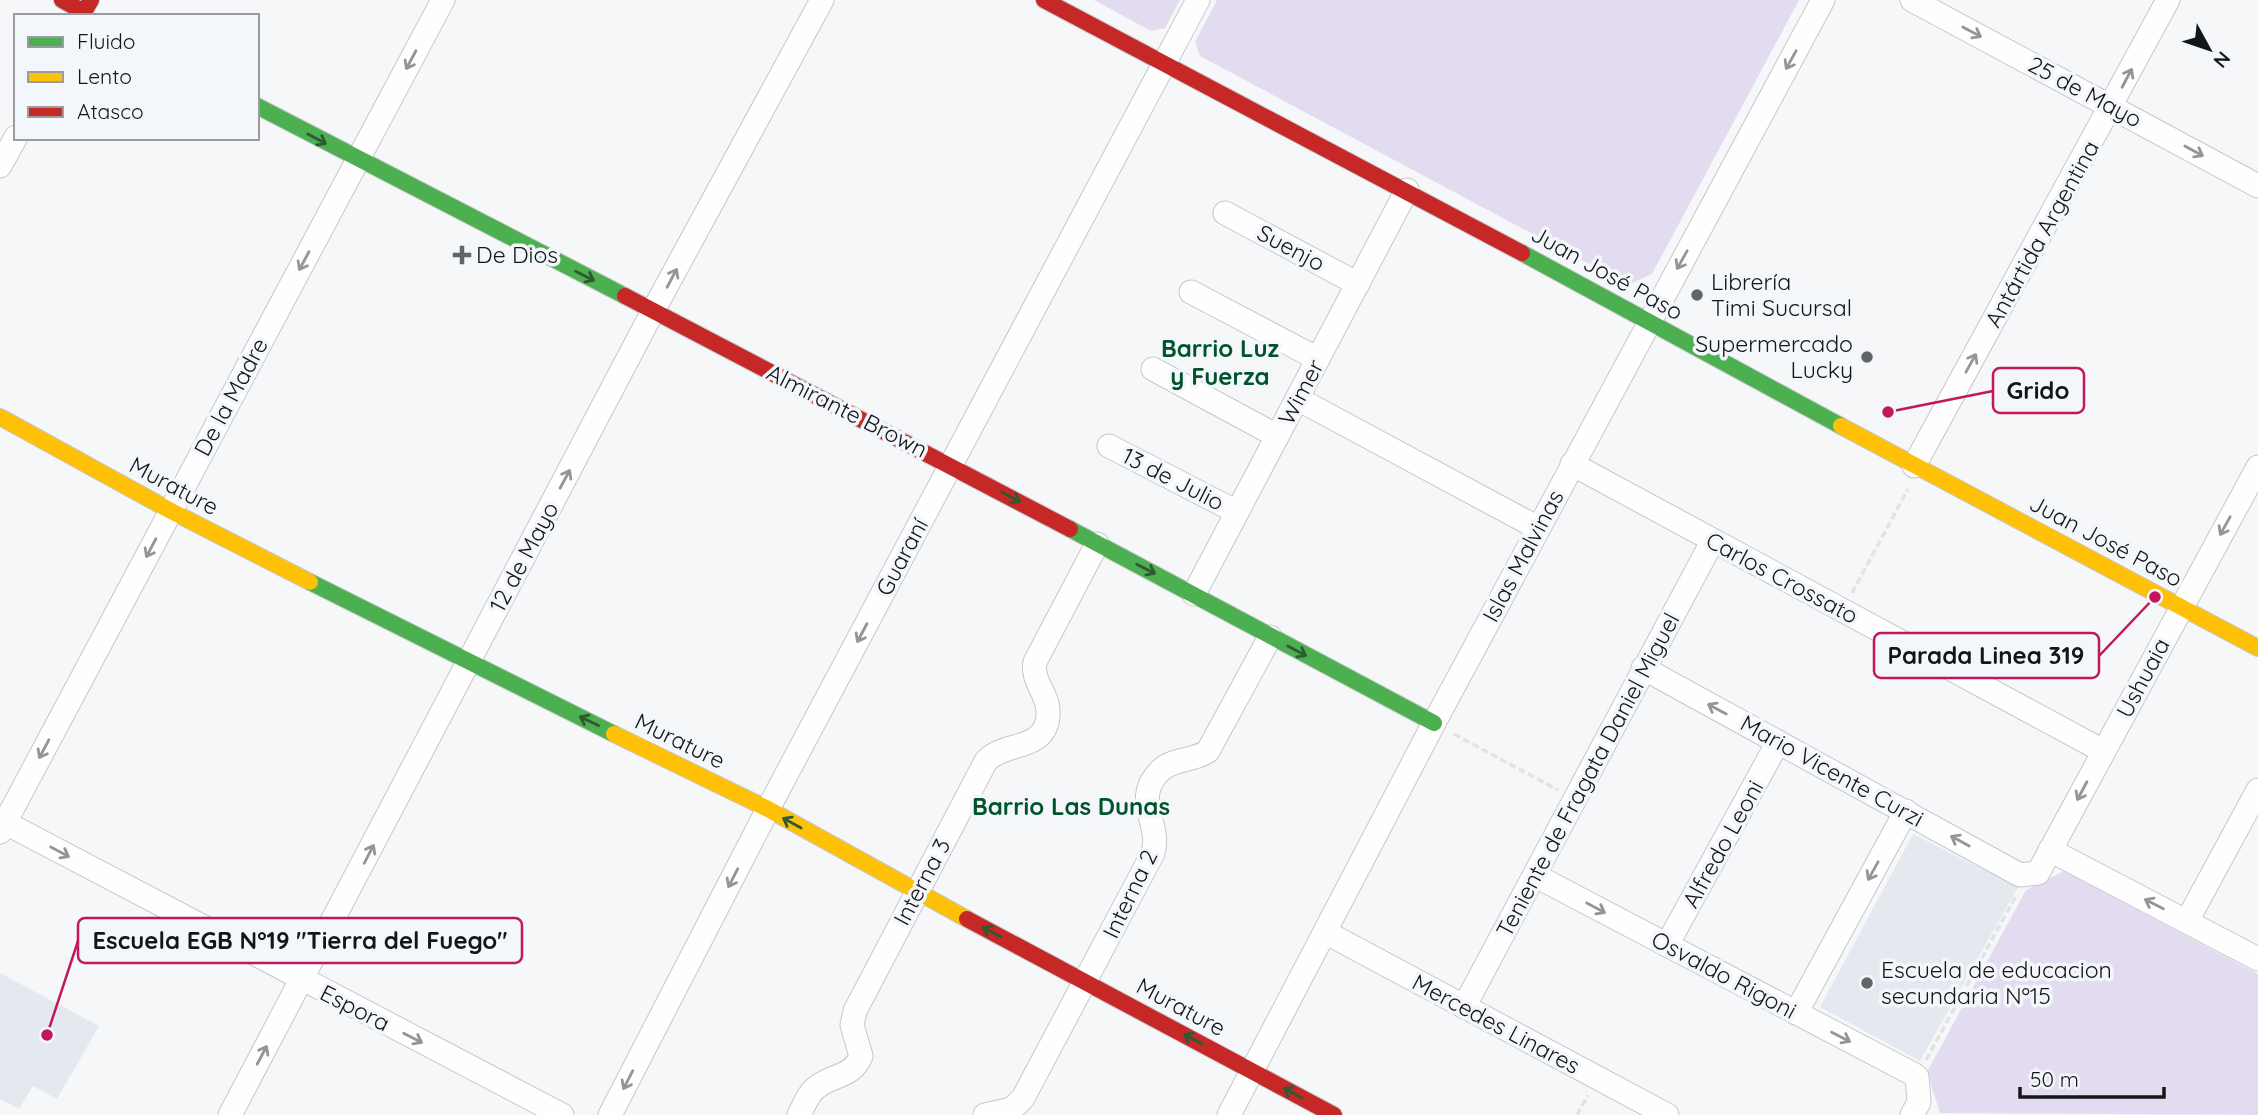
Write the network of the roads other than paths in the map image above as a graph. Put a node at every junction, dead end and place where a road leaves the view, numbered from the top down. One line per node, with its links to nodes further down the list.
1 (62, 0): 9 (street)
2 (443, 0): 14 (street, De la Madre, one-way to 14)
3 (822, 0): 21 (street, 12 de Mayo, one-way to 3)
4 (1044, 0): 10 (street, Juan José Paso)
5 (1198, 0): 10 (street, Guaraní)
6 (1823, 0): 22 (street, Islas Malvinas, one-way to 22)
7 (1912, 0): 11 (street, 25 de Mayo, one-way to 11)
8 (2168, 0): 11 (street, Antártida Argentina, one-way to 8)
9 (87, 11)
10 (1164, 65): 17 (street, Juan José Paso); 30 (street, Guaraní)
11 (2112, 106): 16 (street, 25 de Mayo, one-way to 16); 32 (street, Antártida Argentina, one-way to 11)
12 (259, 107): 14 (street, Almirante Brown, one-way to 14)
13 (14, 140): 15 (street)
14 (358, 160): 21 (street, Almirante Brown, one-way to 21); 33 (street, De la Madre, one-way to 33)
15 (0, 166)
16 (2258, 186)
17 (1407, 190): 19 (street, Wimer); 22 (street, Juan José Paso)
18 (1225, 213): 19 (street, Suenjo)
19 (1358, 284): 23 (street, Wimer)
20 (1191, 292): 23 (street)
21 (653, 311): 30 (street, Almirante Brown); 42 (street, 12 de Mayo, one-way to 21)
22 (1648, 322): 29 (street, Islas Malvinas); 32 (street, Juan José Paso)
23 (1318, 359): 25 (street, Wimer)
24 (1153, 369): 27 (street)
25 (1298, 399): 27 (street, Wimer); 35 (street)
26 (0, 417): 33 (street, Murature)
27 (1278, 436): 34 (street, Wimer)
28 (1109, 446): 34 (street, 13 de Julio)
29 (1572, 464): 35 (street, Islas Malvinas); 36 (street, Carlos Crossato)
30 (951, 465): 37 (street, Almirante Brown, one-way to 37); 48 (street, Guaraní, one-way to 48)
31 (2258, 467): 39 (street, Ushuaia, one-way to 39)
32 (1917, 468): 39 (street, Juan José Paso)
33 (171, 511): 42 (street, Murature); 50 (street, De la Madre, one-way to 50)
34 (1237, 512): 38 (street, Wimer)
35 (1538, 528): 44 (street, Islas Malvinas)
36 (1712, 542): 43 (street, Teniente de Fragata Daniel Miguel); 46 (street, Carlos Crossato)
37 (1097, 544): 38 (street, Almirante Brown, one-way to 38); 54 (street, Interna 3)
38 (1194, 594): 40 (street, Almirante Brown)
39 (2181, 607): 41 (street, Juan José Paso); 46 (street, Ushuaia)
40 (1270, 637): 44 (street, Almirante Brown, one-way to 44); 60 (street, Interna 2)
41 (2258, 648)
42 (468, 662): 48 (street, Murature, one-way to 42); 59 (street, 12 de Mayo, one-way to 42)
43 (1643, 668): 45 (street, Mario Vicente Curzi, one-way to 43); 53 (street, Teniente de Fragata Daniel Miguel)
44 (1434, 723): 56 (street, Islas Malvinas)
45 (1779, 742): 49 (street, Mario Vicente Curzi); 57 (street, Alfredo Leoni)
46 (2103, 751): 51 (street, Ushuaia, one-way to 51)
47 (2258, 790): 55 (street)
48 (768, 809): 54 (street, Murature, one-way to 48); 66 (street, Guaraní, one-way to 66)
49 (1906, 811): 52 (street, Mario Vicente Curzi, one-way to 49); 62 (street, one-way to 62)
50 (2, 825): 59 (street, Espora, one-way to 59)
51 (2050, 850): 52 (street, Ushuaia); 55 (street, one-way to 51)
52 (2024, 874)
53 (1536, 876): 57 (street, Osvaldo Rigoni, one-way to 57); 61 (street, Teniente de Fragata Daniel Miguel)
54 (916, 893): 60 (street, Murature, one-way to 54); 67 (street, Interna 3)
55 (2187, 921): 58 (street)
56 (1325, 932): 61 (street, Mercedes Linares); 63 (street, Islas Malvinas)
57 (1667, 945): 62 (street, Osvaldo Rigoni)
58 (2258, 959)
59 (303, 981): 64 (street, 12 de Mayo, one-way to 59); 65 (street, Espora, one-way to 65)
60 (1085, 981): 63 (street, Murature, one-way to 60); 68 (street, Interna 2)
61 (1464, 1007): 71 (street, Mercedes Linares)
62 (1796, 1013): 72 (street, Osvaldo Rigoni, one-way to 72)
63 (1253, 1072): 69 (street, Islas Malvinas); 70 (street, Murature, one-way to 63)
64 (230, 1115)
65 (562, 1115)
66 (610, 1115)
67 (799, 1115)
68 (985, 1115)
69 (1229, 1115)
70 (1334, 1115)
71 (1667, 1115)
72 (1912, 1115)

